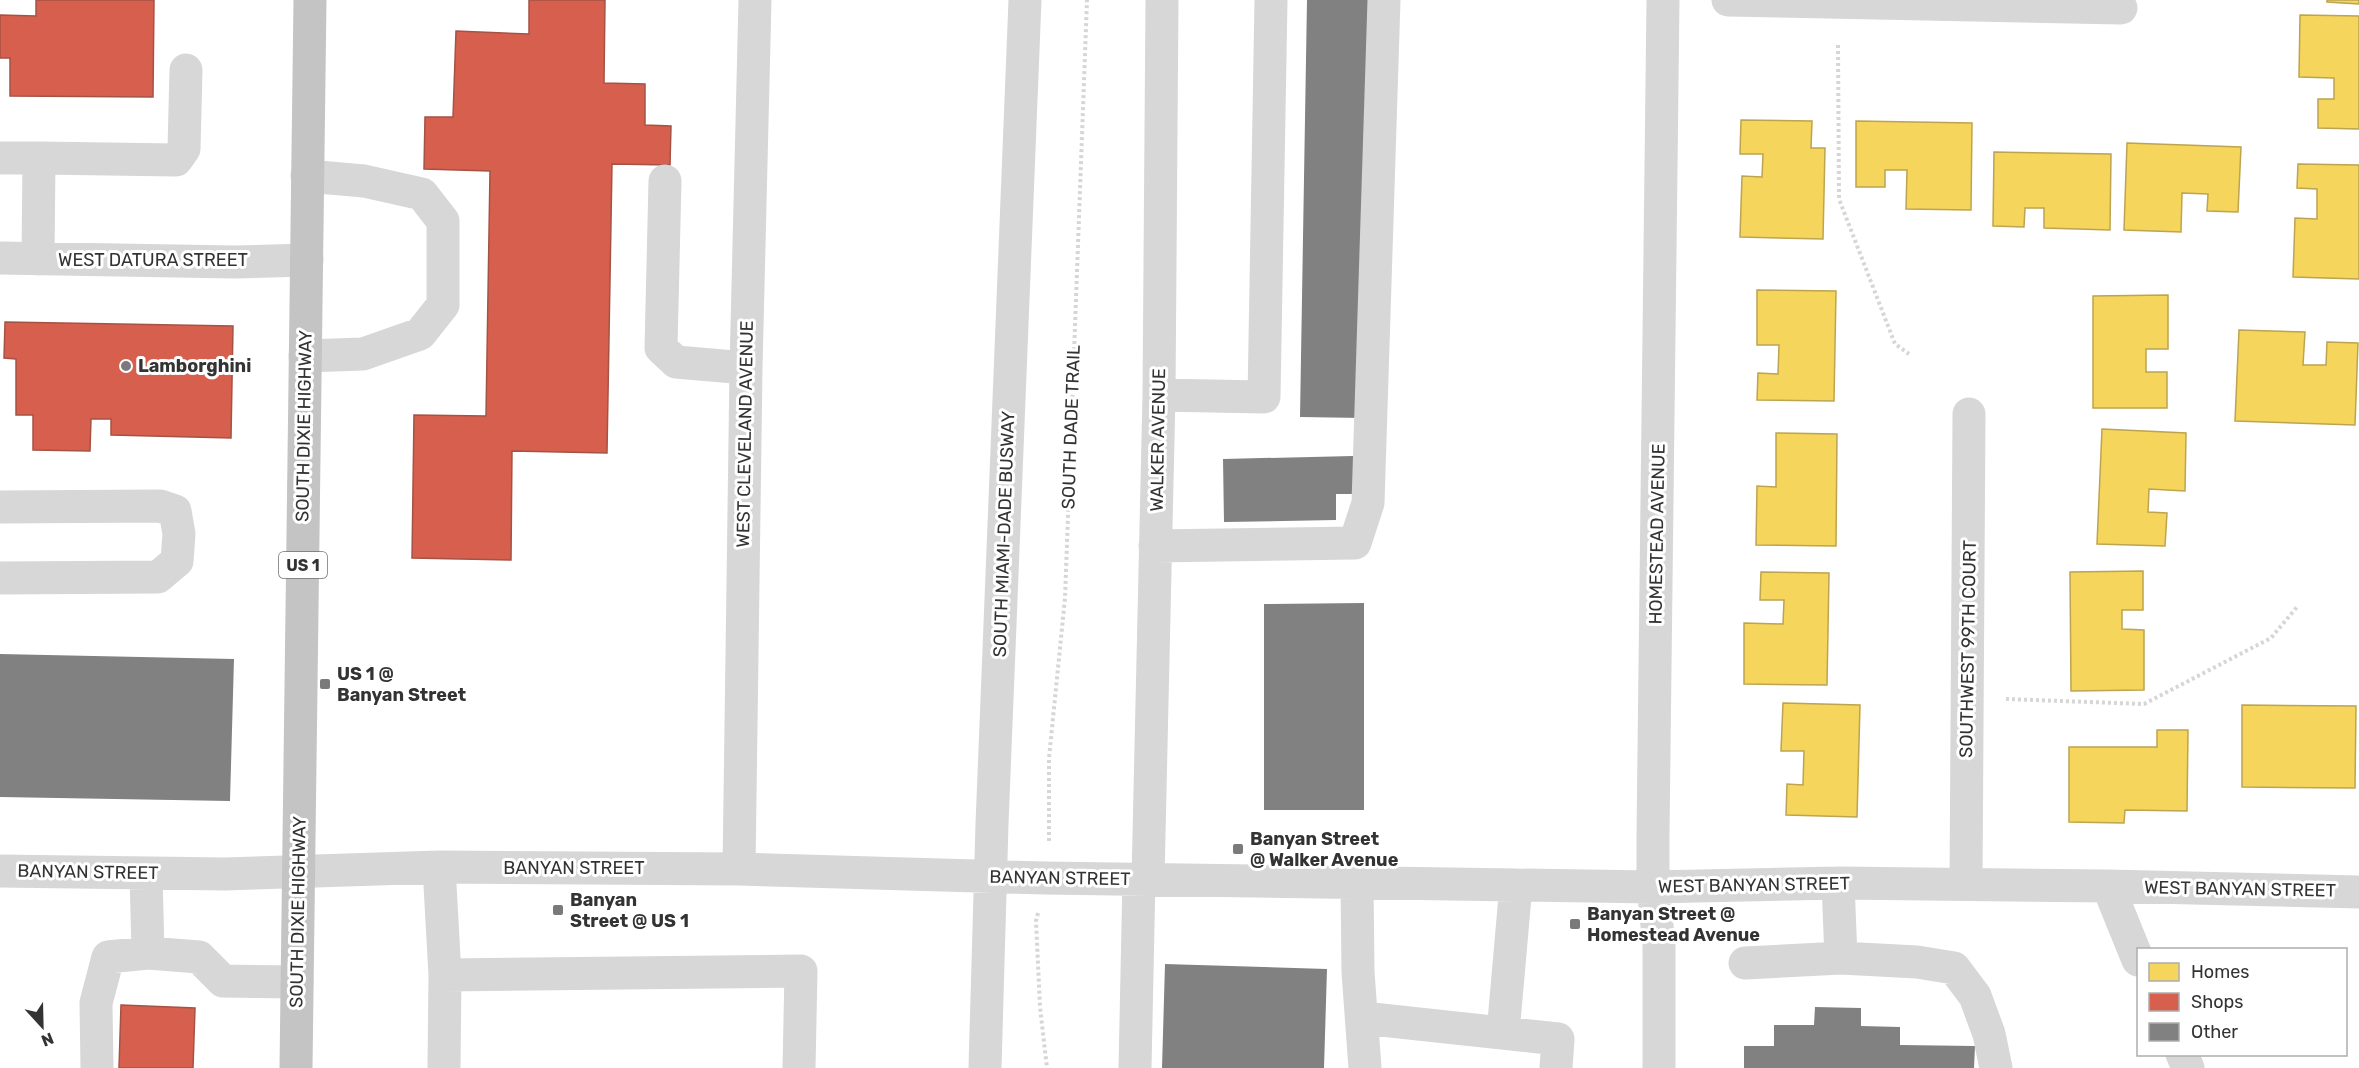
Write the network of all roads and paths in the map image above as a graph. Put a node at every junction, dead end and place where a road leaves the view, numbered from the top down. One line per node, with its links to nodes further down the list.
1 (310, 0): 15 (highway, SOUTH DIXIE HIGHWAY / US 1)
2 (755, 0): 22 (street, WEST CLEVELAND AVENUE)
3 (1025, 0): 36 (street, SOUTH MIAMI-DADE BUSWAY)
4 (1087, 0): 30 (path, SOUTH DADE TRAIL)
5 (1162, 0): 23 (street, WALKER AVENUE)
6 (1272, 0): 23 (street)
7 (1384, 0): 26 (street)
8 (1663, 0): 43 (street, HOMESTEAD AVENUE)
9 (1728, 0): 10 (street)
10 (2121, 8)
11 (1838, 45): 20 (path)
12 (186, 70): 14 (street)
13 (0, 158): 14 (street)
14 (39, 158): 18 (street)
15 (307, 176): 19 (highway, SOUTH DIXIE HIGHWAY / US 1); 21 (street)
16 (665, 181): 22 (street)
17 (0, 258): 18 (street, WEST DATURA STREET)
18 (38, 259): 19 (street, WEST DATURA STREET)
19 (307, 260): 21 (highway, SOUTH DIXIE HIGHWAY / US 1)
20 (1909, 354)
21 (305, 357): 34 (highway, SOUTH DIXIE HIGHWAY / US 1)
22 (746, 368): 32 (street, WEST CLEVELAND AVENUE)
23 (1159, 394): 26 (street, WALKER AVENUE)
24 (1969, 414): 41 (street, SOUTHWEST 99TH COURT)
25 (0, 507): 27 (street)
26 (1155, 546): 37 (street, WALKER AVENUE)
27 (0, 578)
28 (2297, 607): 29 (path)
29 (2006, 699)
30 (1049, 846)
31 (439, 867): 32 (street, BANYAN STREET); 34 (street, BANYAN STREET); 50 (street)
32 (739, 869): 36 (street, BANYAN STREET)
33 (0, 871): 35 (street, BANYAN STREET)
34 (298, 871): 35 (street, BANYAN STREET); 51 (highway, SOUTH DIXIE HIGHWAY / US 1)
35 (146, 873): 46 (street)
36 (991, 877): 37 (street, BANYAN STREET); 58 (street, SOUTH MIAMI-DADE BUSWAY)
37 (1143, 879): 38 (street, WEST BANYAN STREET); 60 (street, WALKER AVENUE)
38 (1357, 883): 40 (street, WEST BANYAN STREET); 52 (street)
39 (1838, 883): 41 (street, WEST BANYAN STREET); 43 (street, WEST BANYAN STREET); 48 (street)
40 (1516, 885): 43 (street, WEST BANYAN STREET); 53 (street)
41 (1966, 885): 42 (street, WEST BANYAN STREET)
42 (2108, 886): 44 (street, WEST BANYAN STREET); 47 (street)
43 (1653, 887): 63 (street, HOMESTEAD AVENUE)
44 (2359, 892)
45 (1038, 910): 59 (path)
46 (148, 953): 51 (street); 54 (street)
47 (2137, 955)
48 (1841, 958): 49 (street); 64 (street)
49 (1745, 963)
50 (445, 975): 56 (street); 57 (street)
51 (297, 982): 55 (highway, SOUTH DIXIE HIGHWAY / US 1)
52 (1363, 1018): 53 (street); 61 (street)
53 (1503, 1033): 62 (street)
54 (97, 1068)
55 (296, 1068)
56 (444, 1068)
57 (800, 1068)
58 (986, 1068)
59 (1047, 1068)
60 (1135, 1068)
61 (1365, 1068)
62 (1556, 1068)
63 (1659, 1068)
64 (1996, 1068)

